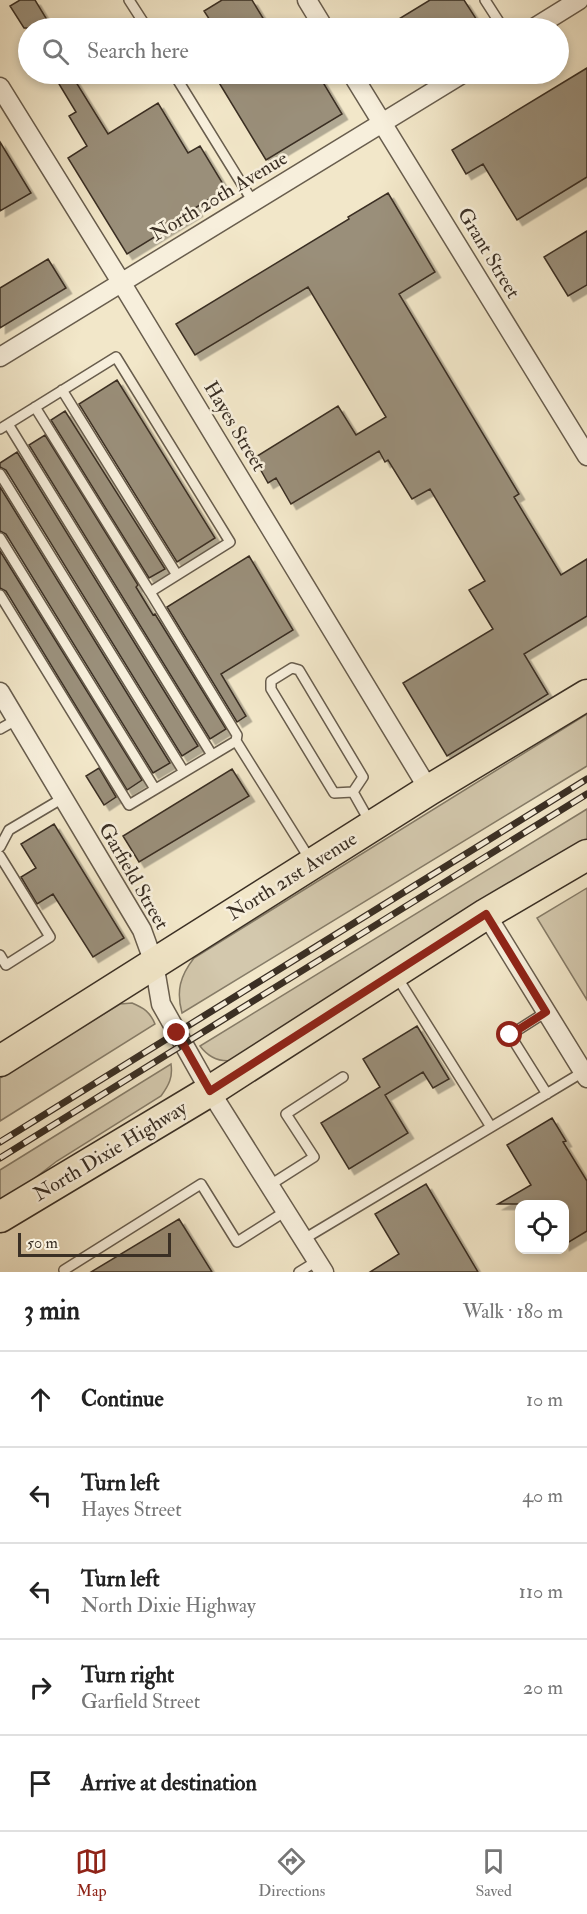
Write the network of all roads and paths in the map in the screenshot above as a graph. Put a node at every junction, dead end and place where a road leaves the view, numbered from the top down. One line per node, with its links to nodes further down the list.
1 (129, 0): 5 (lane)
2 (307, 0): 6 (street)
3 (485, 0): 7 (lane)
4 (579, 0): 8 (street)
5 (141, 18)
6 (318, 18)
7 (497, 18)
8 (550, 18)
9 (180, 84): 14 (lane)
10 (358, 84): 13 (street, Grant Street)
11 (446, 84): 13 (street, North 20th Avenue)
12 (0, 87): 15 (street, Hayes Street)
13 (383, 123): 14 (street, North 20th Avenue); 20 (street, Grant Street)
14 (253, 202): 15 (street, North 20th Avenue)
15 (121, 282): 16 (street, North 20th Avenue); 34 (street, Hayes Street)
16 (0, 357)
17 (62, 390): 18 (lane); 23 (lane); 23 (lane)
18 (35, 407): 19 (lane); 24 (lane)
19 (4, 427): 31 (lane)
20 (587, 456)
21 (0, 474): 32 (lane)
22 (0, 538): 33 (lane)
23 (177, 575): 24 (lane)
24 (150, 592): 30 (lane)
25 (0, 595): 33 (lane)
26 (0, 692): 28 (street, Garfield Street)
27 (587, 695): 34 (main road, North 21st Avenue)
28 (16, 720): 29 (lane); 36 (street, Garfield Street)
29 (0, 729)
30 (236, 741): 31 (lane); 41 (lane)
31 (212, 755): 32 (lane)
32 (184, 772): 33 (lane)
33 (155, 789)
34 (429, 790): 37 (main road, North 21st Avenue)
35 (353, 792): 35 (lane); 37 (lane)
36 (63, 798): 38 (lane); 44 (street, Garfield Street)
37 (372, 826): 41 (main road, North 21st Avenue)
38 (0, 847)
39 (587, 855): 42 (main road, North Dixie Highway)
40 (0, 856): 43 (lane)
41 (312, 863): 44 (main road, North 21st Avenue)
42 (486, 914): 45 (main road, North Dixie Highway); 46 (street)
43 (0, 955)
44 (154, 963): 47 (main road, North 21st Avenue); 50 (street, Garfield Street)
45 (394, 972): 50 (main road, North Dixie Highway); 52 (lane)
46 (546, 1012): 48 (street); 51 (lane)
47 (0, 1061)
48 (585, 1075): 51 (lane)
49 (343, 1077): 53 (lane)
50 (210, 1091): 53 (street, Garfield Street); 55 (main road, North Dixie Highway)
51 (547, 1094): 52 (lane)
52 (491, 1127): 56 (lane)
53 (270, 1185): 54 (street, Garfield Street)
54 (286, 1211): 56 (street, Garfield Street); 58 (lane)
55 (0, 1217)
56 (303, 1239): 57 (street, Garfield Street)
57 (320, 1266): 59 (lane)
58 (65, 1272)
59 (299, 1272)

